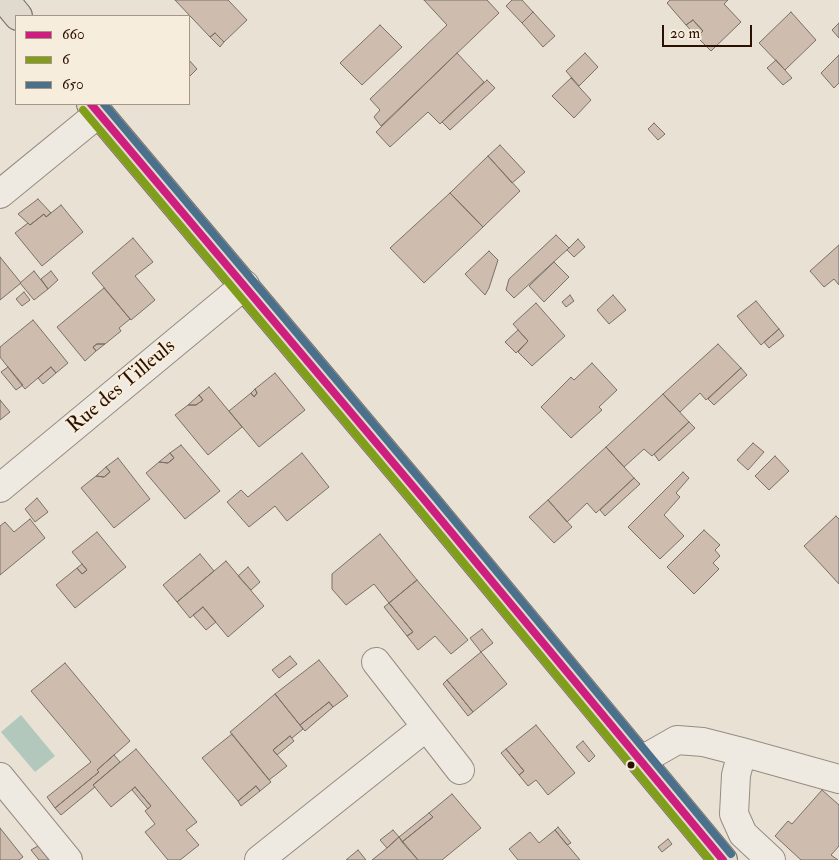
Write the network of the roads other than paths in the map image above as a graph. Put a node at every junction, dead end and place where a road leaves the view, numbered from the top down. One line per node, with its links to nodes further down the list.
1 (5, 0): 2 (main road)
2 (17, 15)
3 (95, 108): 4 (street); 5 (main road)
4 (0, 194)
5 (245, 285): 6 (street, Rue des Tilleuls); 10 (main road)
6 (0, 488)
7 (376, 662): 8 (street)
8 (426, 726): 11 (street); 15 (street)
9 (742, 752): 10 (street); 13 (street); 17 (street)
10 (642, 760): 16 (main road)
11 (460, 770)
12 (0, 777): 14 (street)
13 (839, 779)
14 (68, 860)
15 (259, 860)
16 (723, 860)
17 (771, 860)

